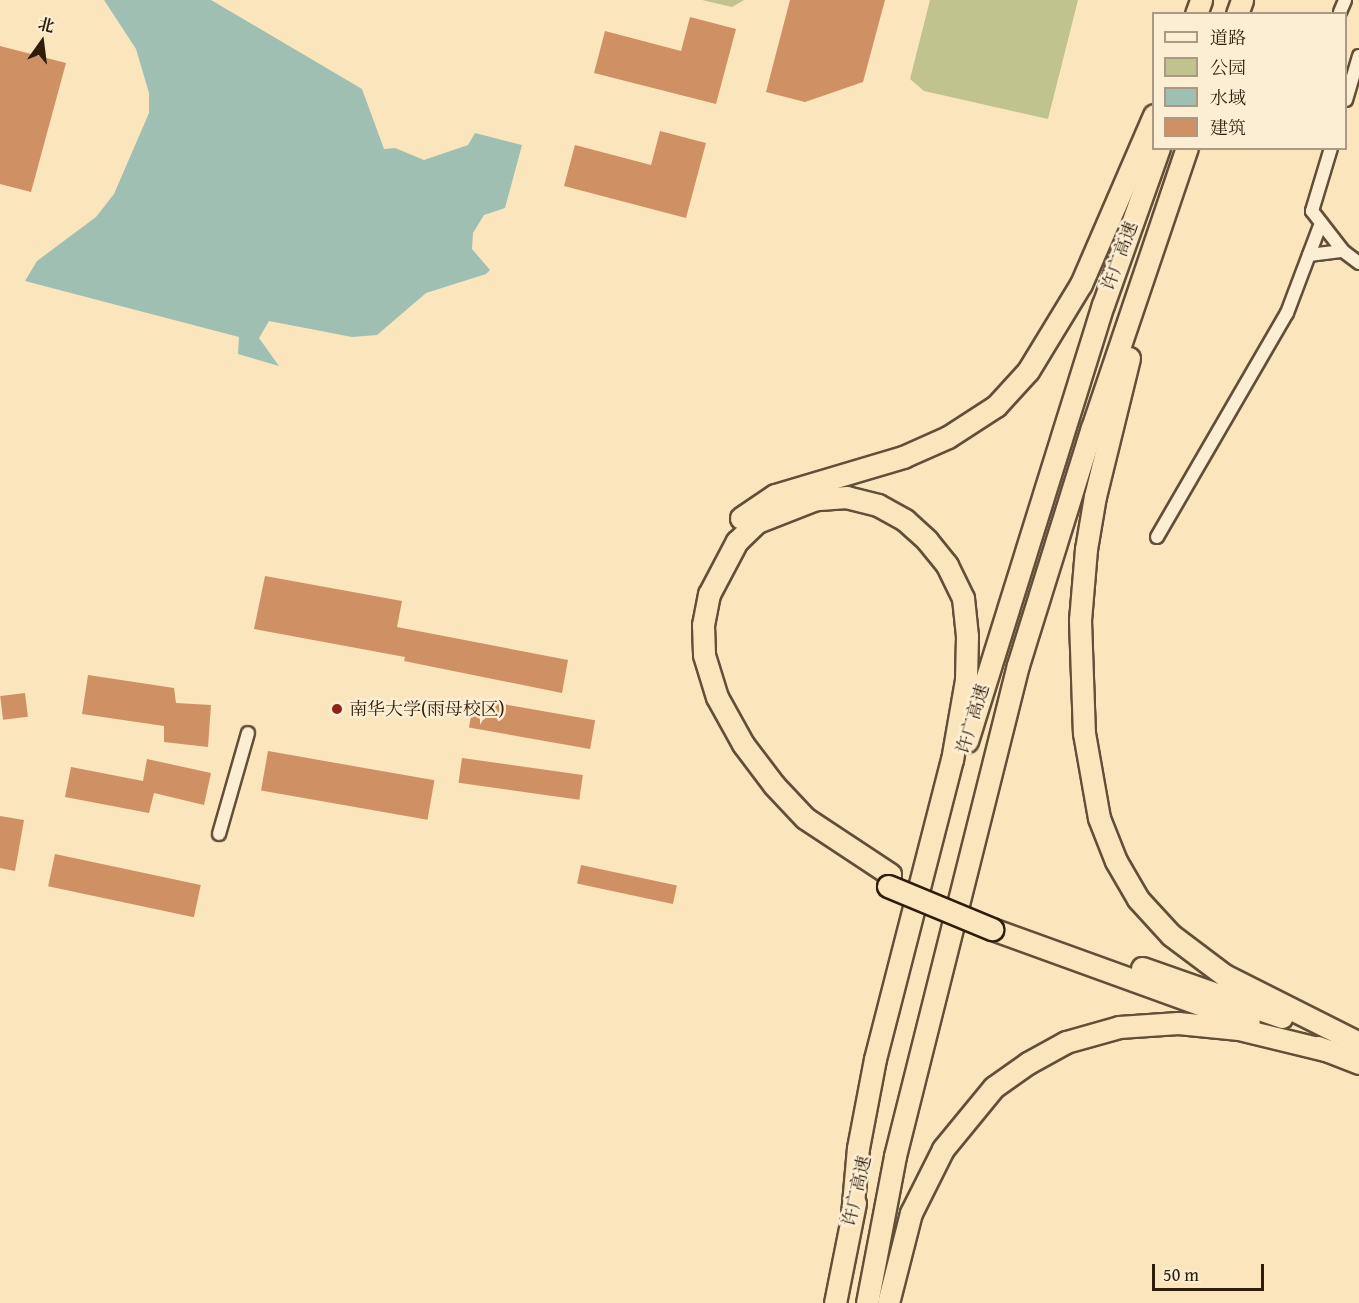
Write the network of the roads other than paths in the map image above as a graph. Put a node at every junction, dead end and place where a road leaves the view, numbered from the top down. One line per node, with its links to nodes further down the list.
1 (1359, 56): 2 (street)
2 (1347, 97)
3 (1152, 120): 15 (highway)
4 (1158, 150): 20 (highway, 许广高速)
5 (1186, 150): 22 (highway, 许广高速)
6 (1199, 150): 17 (highway)
7 (1330, 150): 8 (street)
8 (1321, 223): 9 (street); 10 (street)
9 (1343, 251): 10 (street); 11 (street)
10 (1309, 255): 12 (street)
11 (1359, 263)
12 (1157, 537)
13 (248, 733): 14 (street)
14 (219, 834)
15 (889, 880): 16 (highway); 20 (highway)
16 (993, 922): 17 (highway); 18 (highway)
17 (1359, 1044)
18 (1329, 1051): 19 (highway); 23 (highway)
19 (1359, 1063)
20 (852, 1215): 21 (highway, 许广高速)
21 (835, 1303)
22 (867, 1303)
23 (888, 1303)

